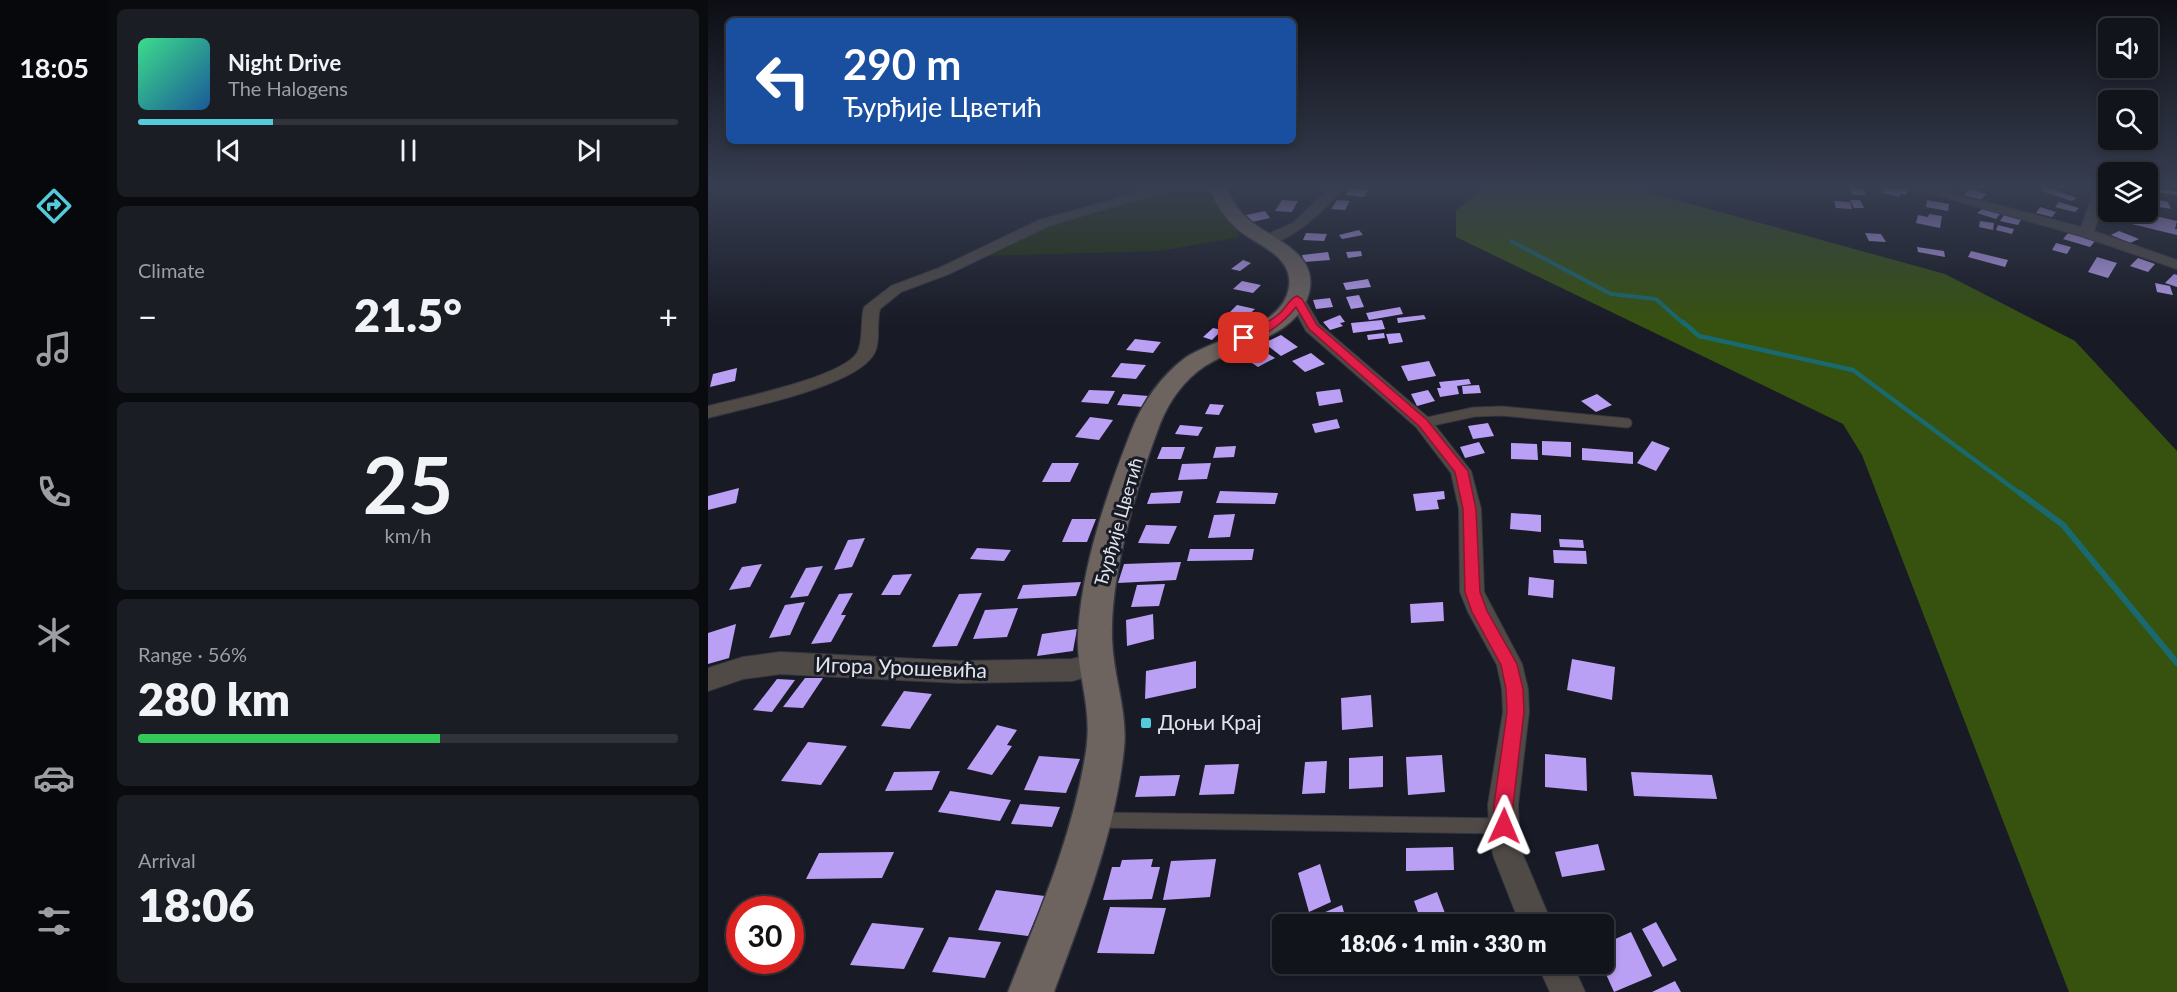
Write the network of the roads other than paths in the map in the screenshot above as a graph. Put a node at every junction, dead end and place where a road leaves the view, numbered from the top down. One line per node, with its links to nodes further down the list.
1 (1020, 234): 8 (street)
2 (1258, 234): 5 (street)
3 (1279, 234): 5 (street)
4 (2090, 234): 6 (street)
5 (1266, 240): 7 (street)
6 (2177, 265)
7 (1296, 298): 9 (street); 11 (street, Ђурђије Цветић)
8 (708, 412)
9 (1423, 423): 10 (lane); 14 (street)
10 (1628, 423)
11 (1096, 664): 12 (street, Игора Урошевића); 13 (street, Ђурђије Цветић)
12 (708, 680)
13 (1092, 820): 14 (lane); 17 (street, Ђурђије Цветић)
14 (1504, 826): 15 (street)
15 (1532, 914)
16 (1559, 974): 18 (street)
17 (1030, 992)
18 (1568, 992)

